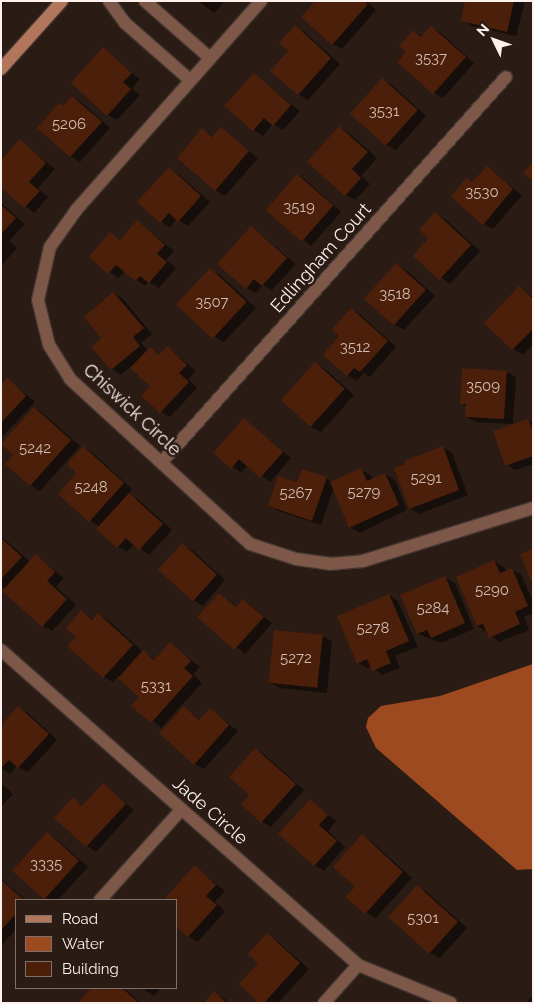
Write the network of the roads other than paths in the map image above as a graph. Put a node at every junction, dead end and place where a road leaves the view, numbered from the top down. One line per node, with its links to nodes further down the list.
1 (62, 1): 6 (main road)
2 (109, 1): 8 (street)
3 (145, 1): 5 (street)
4 (261, 1): 5 (street, Chiswick Circle)
5 (210, 58): 8 (street, Chiswick Circle)
6 (1, 69)
7 (506, 77): 9 (street, Edlingham Court)
8 (190, 80): 9 (street, Chiswick Circle)
9 (162, 462): 10 (street, Chiswick Circle)
10 (533, 508)
11 (2, 653): 12 (street, Jade Circle)
12 (182, 809): 13 (street); 14 (street, Jade Circle)
13 (101, 899)
14 (358, 965): 15 (street); 16 (street, Jade Circle)
15 (324, 1003)
16 (451, 1003)

